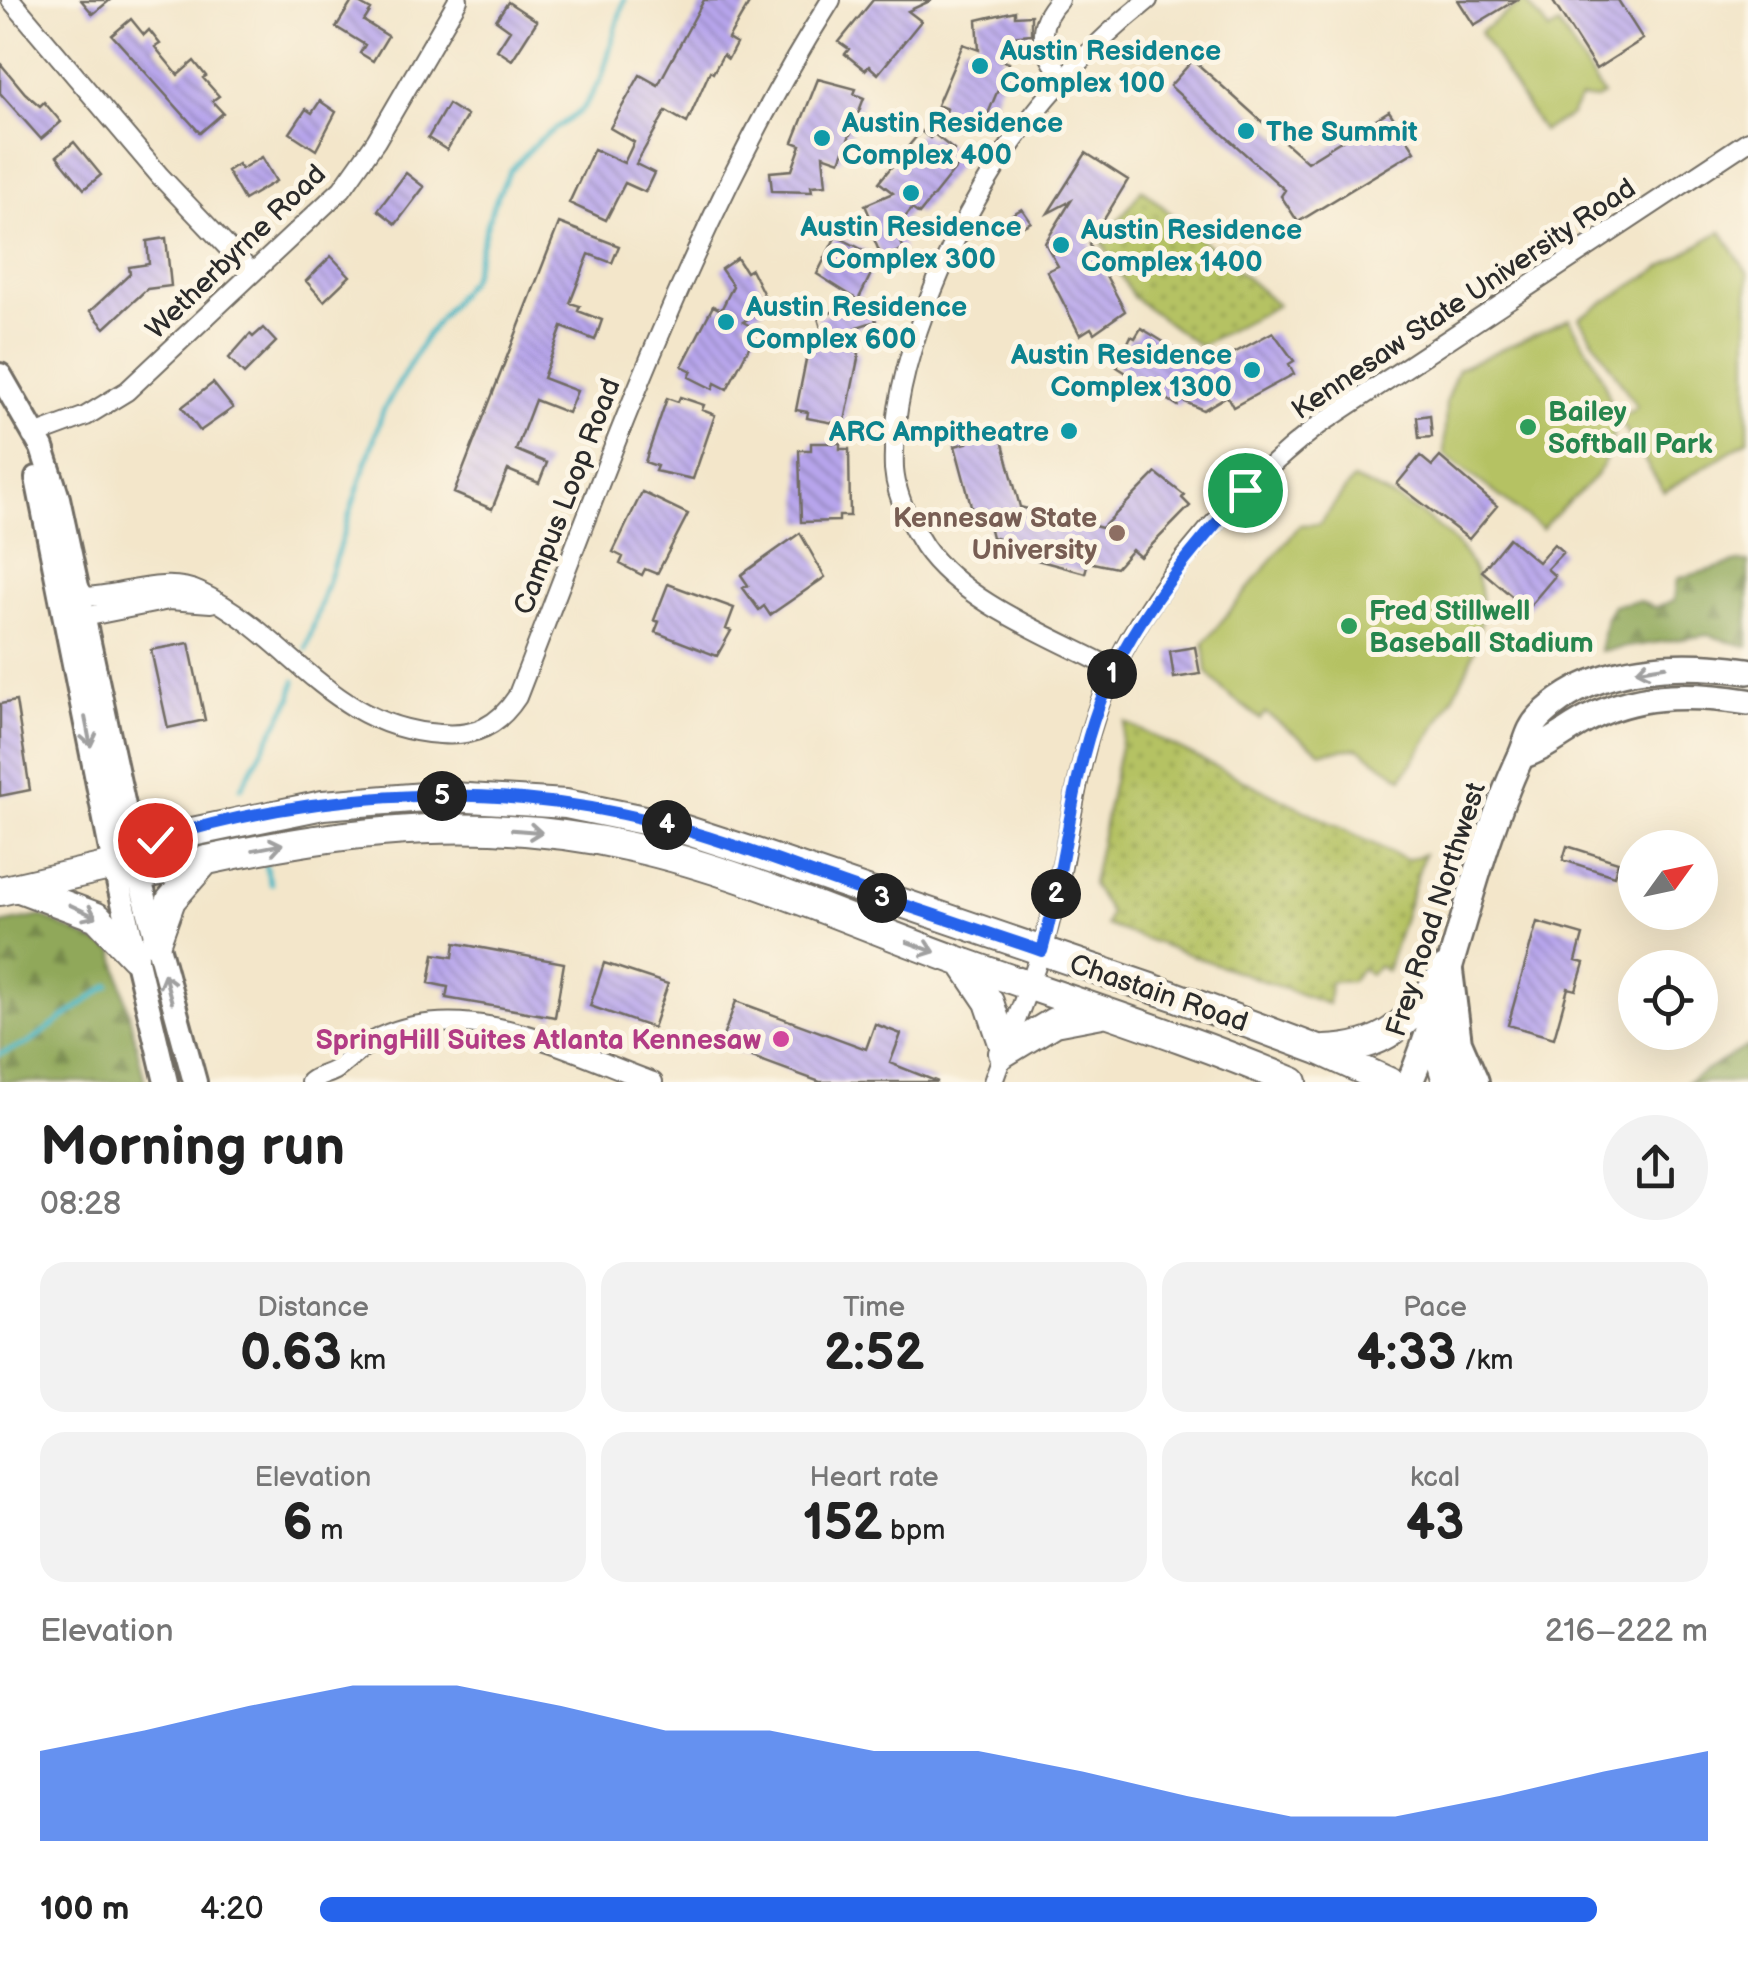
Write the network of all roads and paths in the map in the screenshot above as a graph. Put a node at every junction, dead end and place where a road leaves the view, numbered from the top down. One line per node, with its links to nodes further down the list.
1 (11, 0): 8 (street)
2 (832, 0): 13 (street, Campus Loop Road)
3 (1060, 0): 6 (street)
4 (1148, 0): 6 (street)
5 (450, 3): 8 (street, Wetherbyrne Road)
6 (1064, 80): 15 (street)
7 (1748, 141): 15 (street, Kennesaw State University Road)
8 (252, 273): 10 (street, Wetherbyrne Road)
9 (0, 375): 10 (street)
10 (32, 436): 11 (street); 12 (street)
11 (46, 517): 14 (street); 20 (street, one-way to 20)
12 (76, 582): 13 (street, Campus Loop Road); 14 (street)
13 (217, 604): 14 (street, Campus Loop Road)
14 (84, 616): 20 (street)
15 (1114, 669): 23 (street, Kennesaw State University Road)
16 (1748, 671): 18 (main road, Frey Road Northwest, one-way to 18)
17 (1748, 702): 18 (main road)
18 (1522, 756): 25 (main road, Frey Road Northwest)
19 (206, 860): 20 (main road, Chastain Road); 22 (main road); 24 (main road, Chastain Road, one-way to 24)
20 (128, 863): 21 (main road, Chastain Road); 22 (street); 23 (main road, Chastain Road)
21 (9, 889): 22 (main road, one-way to 22)
22 (145, 949): 32 (street); 33 (street, one-way to 22)
23 (1042, 951): 26 (street, Kennesaw State University Road); 29 (main road, Chastain Road)
24 (962, 962): 26 (main road, Chastain Road); 30 (main road)
25 (1446, 970): 27 (main road, Frey Road Northwest); 29 (main road); 41 (highway)
26 (1029, 984): 28 (main road, Chastain Road); 30 (street, Kennesaw State University Road)
27 (1436, 1006): 39 (main road, Frey Road Northwest); 40 (main road)
28 (1103, 1012): 30 (main road); 37 (main road, Chastain Road)
29 (1320, 1050): 38 (main road, Chastain Road)
30 (1004, 1051): 36 (street, Kennesaw State University Road)
31 (332, 1077): 34 (street); 35 (street)
32 (166, 1082)
33 (195, 1082)
34 (310, 1082)
35 (653, 1082)
36 (993, 1082)
37 (1293, 1082)
38 (1389, 1082)
39 (1410, 1082)
40 (1446, 1082)
41 (1472, 1082)

